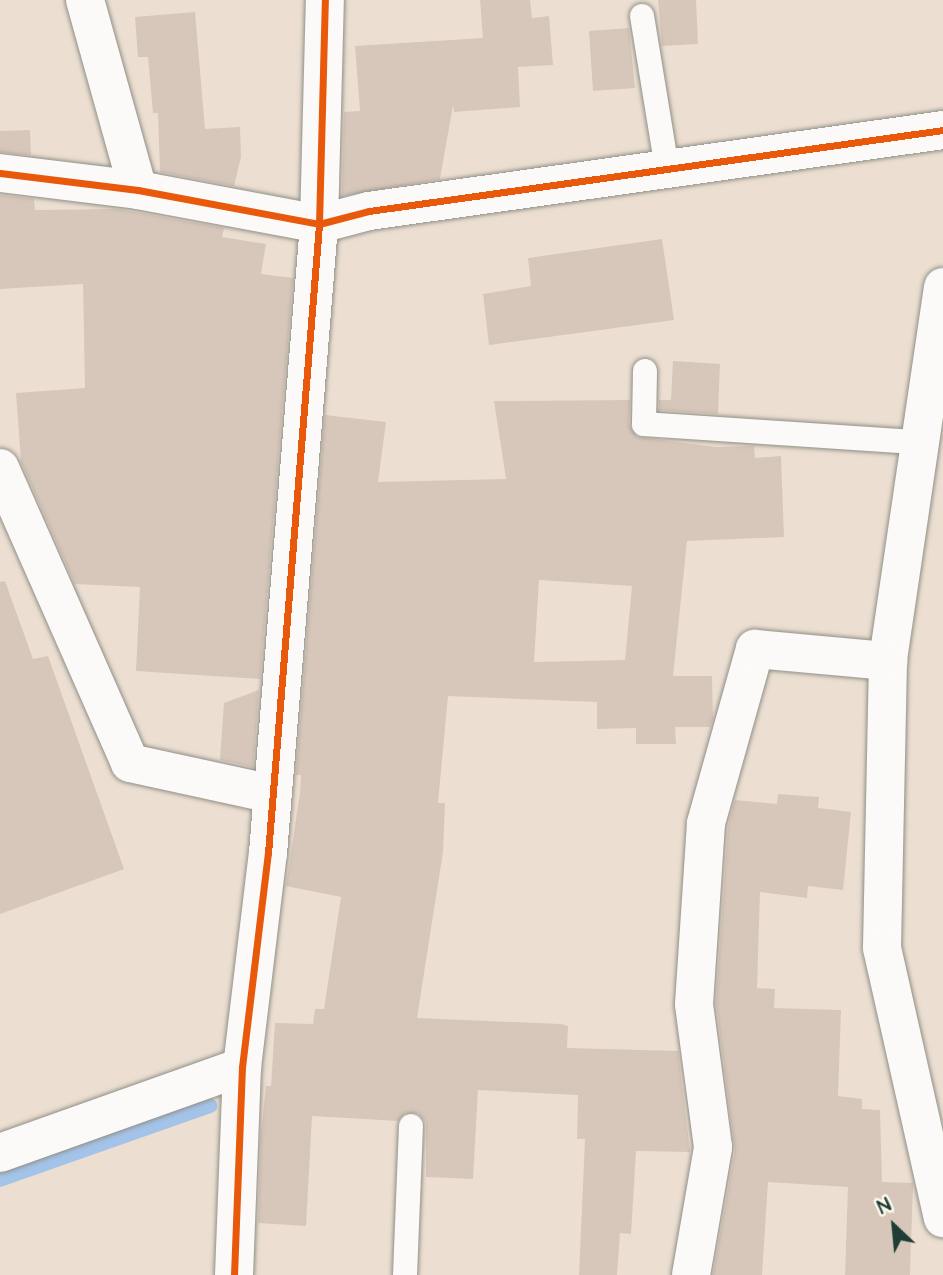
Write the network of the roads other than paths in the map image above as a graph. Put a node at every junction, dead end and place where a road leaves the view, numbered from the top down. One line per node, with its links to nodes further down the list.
1 (85, 0): 7 (street)
2 (325, 0): 8 (street)
3 (642, 16): 5 (lane)
4 (943, 130): 5 (street)
5 (667, 169): 8 (street)
6 (0, 173): 7 (street)
7 (138, 190): 8 (street)
8 (319, 224): 14 (street)
9 (943, 287): 11 (street)
10 (645, 371): 11 (lane)
11 (917, 442): 13 (street)
12 (0, 468): 14 (street)
13 (888, 661): 18 (street); 21 (street)
14 (272, 794): 15 (street)
15 (242, 1067): 17 (street); 19 (street)
16 (411, 1126): 20 (lane)
17 (0, 1153)
18 (943, 1218)
19 (234, 1275)
20 (405, 1275)
21 (691, 1275)

